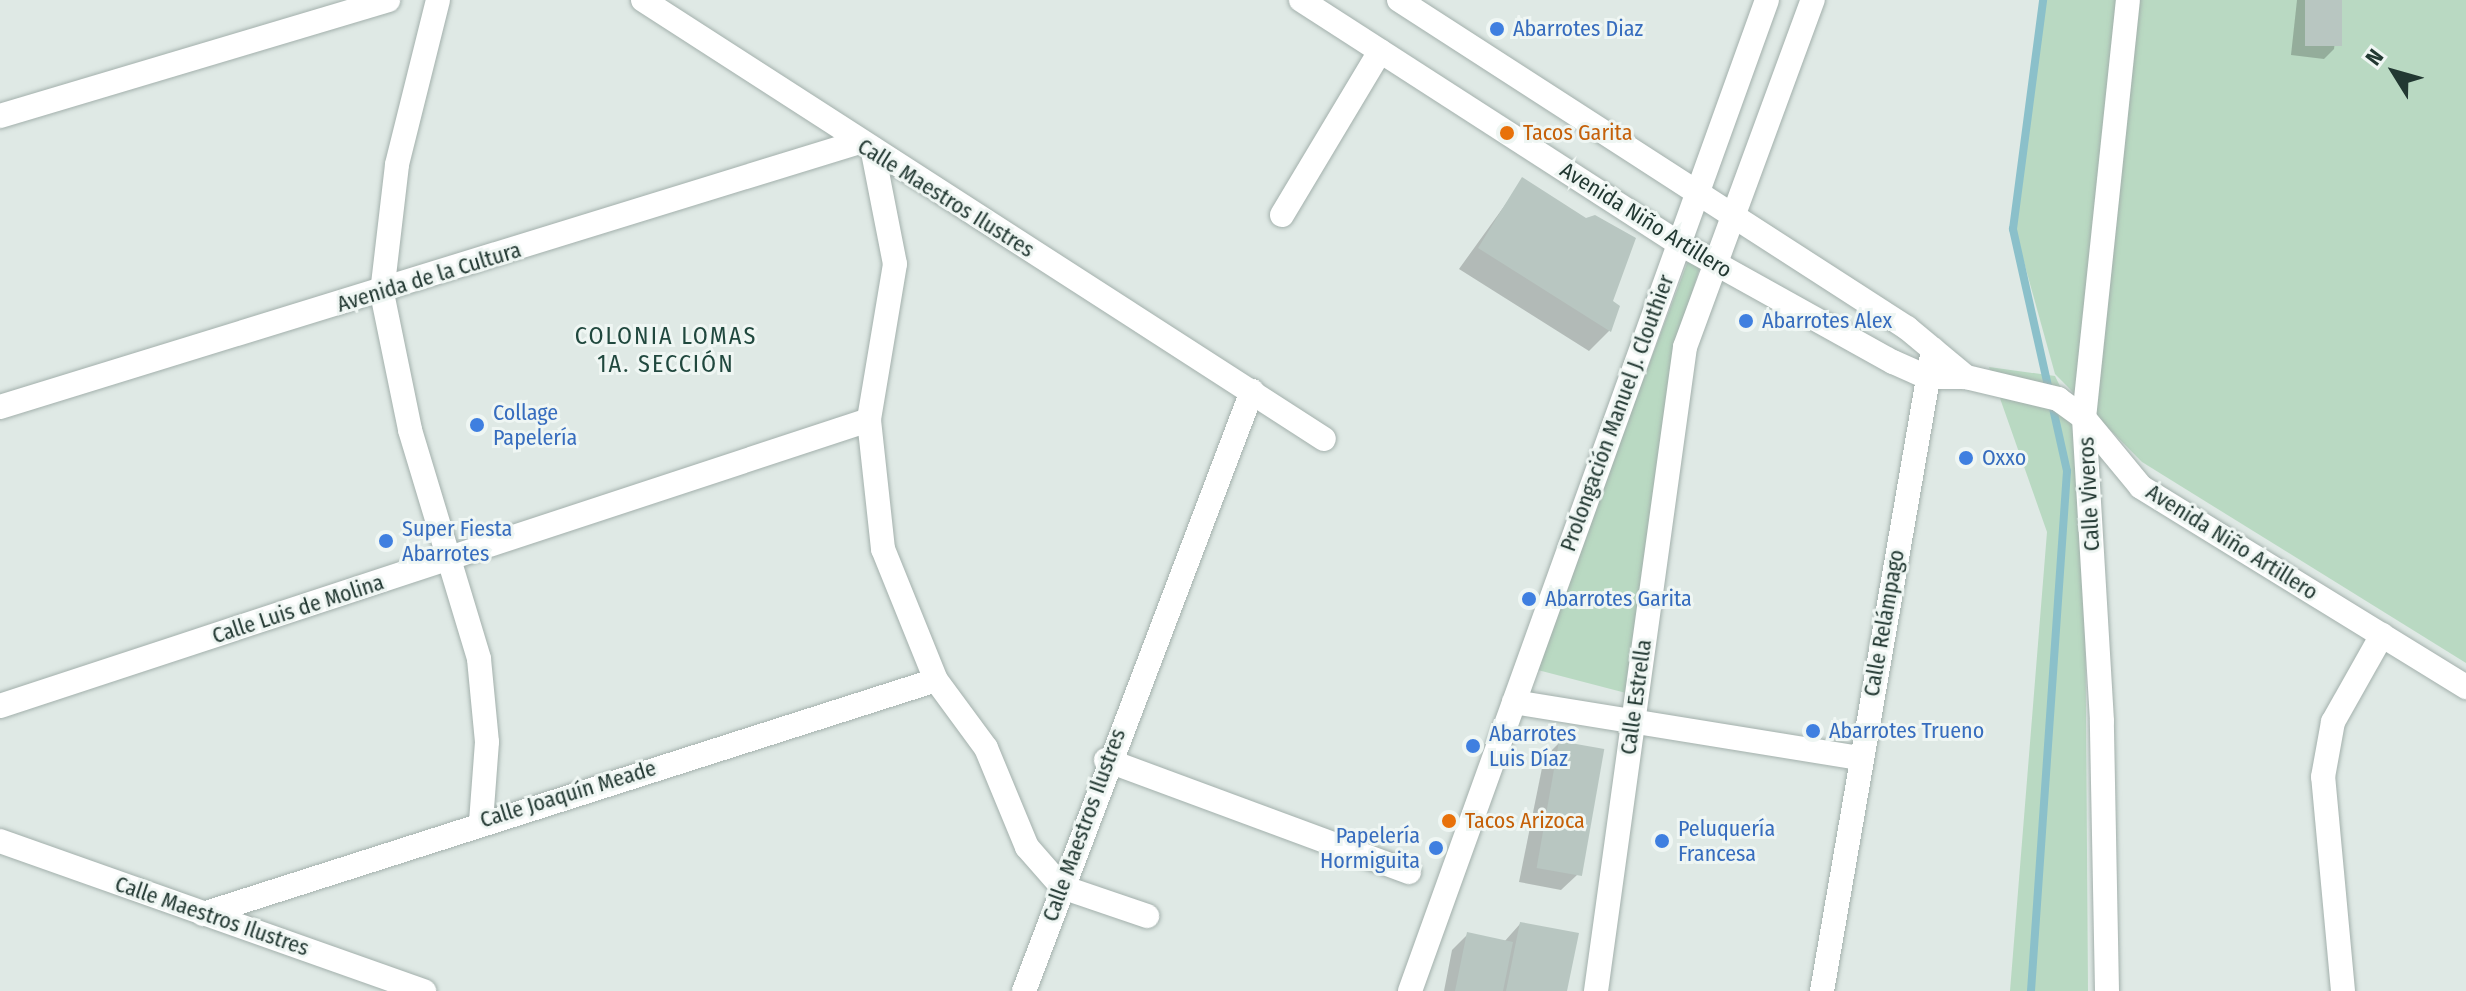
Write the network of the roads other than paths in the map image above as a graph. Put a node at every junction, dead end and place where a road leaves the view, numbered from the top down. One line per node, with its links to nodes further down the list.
1 (388, 0): 10 (street)
2 (438, 0): 17 (street)
3 (643, 0): 11 (street, Calle Maestros Ilustres)
4 (1301, 0): 9 (street, Avenida Niño Artillero)
5 (1399, 0): 12 (street, Avenida Niño Artillero)
6 (1767, 0): 12 (street, Prolongación Manuel J. Clouthier)
7 (1813, 0): 14 (street, Calle Estrella)
8 (2128, 0): 23 (street, Calle Viveros)
9 (1380, 51): 13 (street); 15 (street, Avenida Niño Artillero)
10 (0, 116)
11 (864, 147): 17 (street, Avenida de la Cultura); 21 (street, Calle Maestros Ilustres); 24 (street)
12 (1699, 192): 14 (street, Avenida Niño Artillero); 15 (street, Prolongación Manuel J. Clouthier)
13 (1282, 215)
14 (1737, 215): 16 (street, Calle Estrella); 18 (street, Avenida Niño Artillero)
15 (1677, 242): 16 (street, Avenida Niño Artillero); 30 (street, Prolongación Manuel J. Clouthier)
16 (1715, 265): 19 (street, Avenida Niño Artillero); 32 (street, Calle Estrella)
17 (382, 293): 22 (street, Avenida de la Cultura); 26 (street)
18 (1933, 350): 19 (street, Calle Relámpago); 20 (street, Avenida Niño Artillero)
19 (1927, 377): 20 (street, Avenida Niño Artillero); 33 (street, Calle Relámpago)
20 (1976, 379): 23 (street, Avenida Niño Artillero)
21 (1252, 391): 25 (street, Calle Maestros Ilustres); 34 (street, Calle Maestros Ilustres)
22 (0, 407)
23 (2084, 418): 27 (street, Avenida Niño Artillero); 46 (street, Calle Viveros)
24 (869, 420): 26 (street, Calle Luis de Molina); 28 (street)
25 (1324, 439)
26 (447, 560): 31 (street, Calle Luis de Molina); 35 (street)
27 (2382, 635): 29 (street, Avenida Niño Artillero); 47 (street)
28 (936, 680): 35 (street, Calle Joaquín Meade); 38 (street)
29 (2466, 687)
30 (1514, 702): 32 (street); 43 (street, Prolongación Manuel J. Clouthier)
31 (0, 706)
32 (1632, 722): 33 (street); 44 (street, Calle Estrella)
33 (1860, 758): 45 (street, Calle Relámpago)
34 (1106, 760): 37 (street); 38 (street, Calle Maestros Ilustres)
35 (481, 821): 39 (street, Calle Joaquín Meade)
36 (0, 841): 39 (street, Calle Maestros Ilustres)
37 (1409, 872)
38 (1062, 887): 40 (street); 42 (street, Calle Maestros Ilustres)
39 (203, 914): 41 (street, Calle Maestros Ilustres)
40 (1147, 916)
41 (424, 991)
42 (1024, 991)
43 (1410, 991)
44 (1596, 991)
45 (1822, 991)
46 (2107, 991)
47 (2343, 991)

